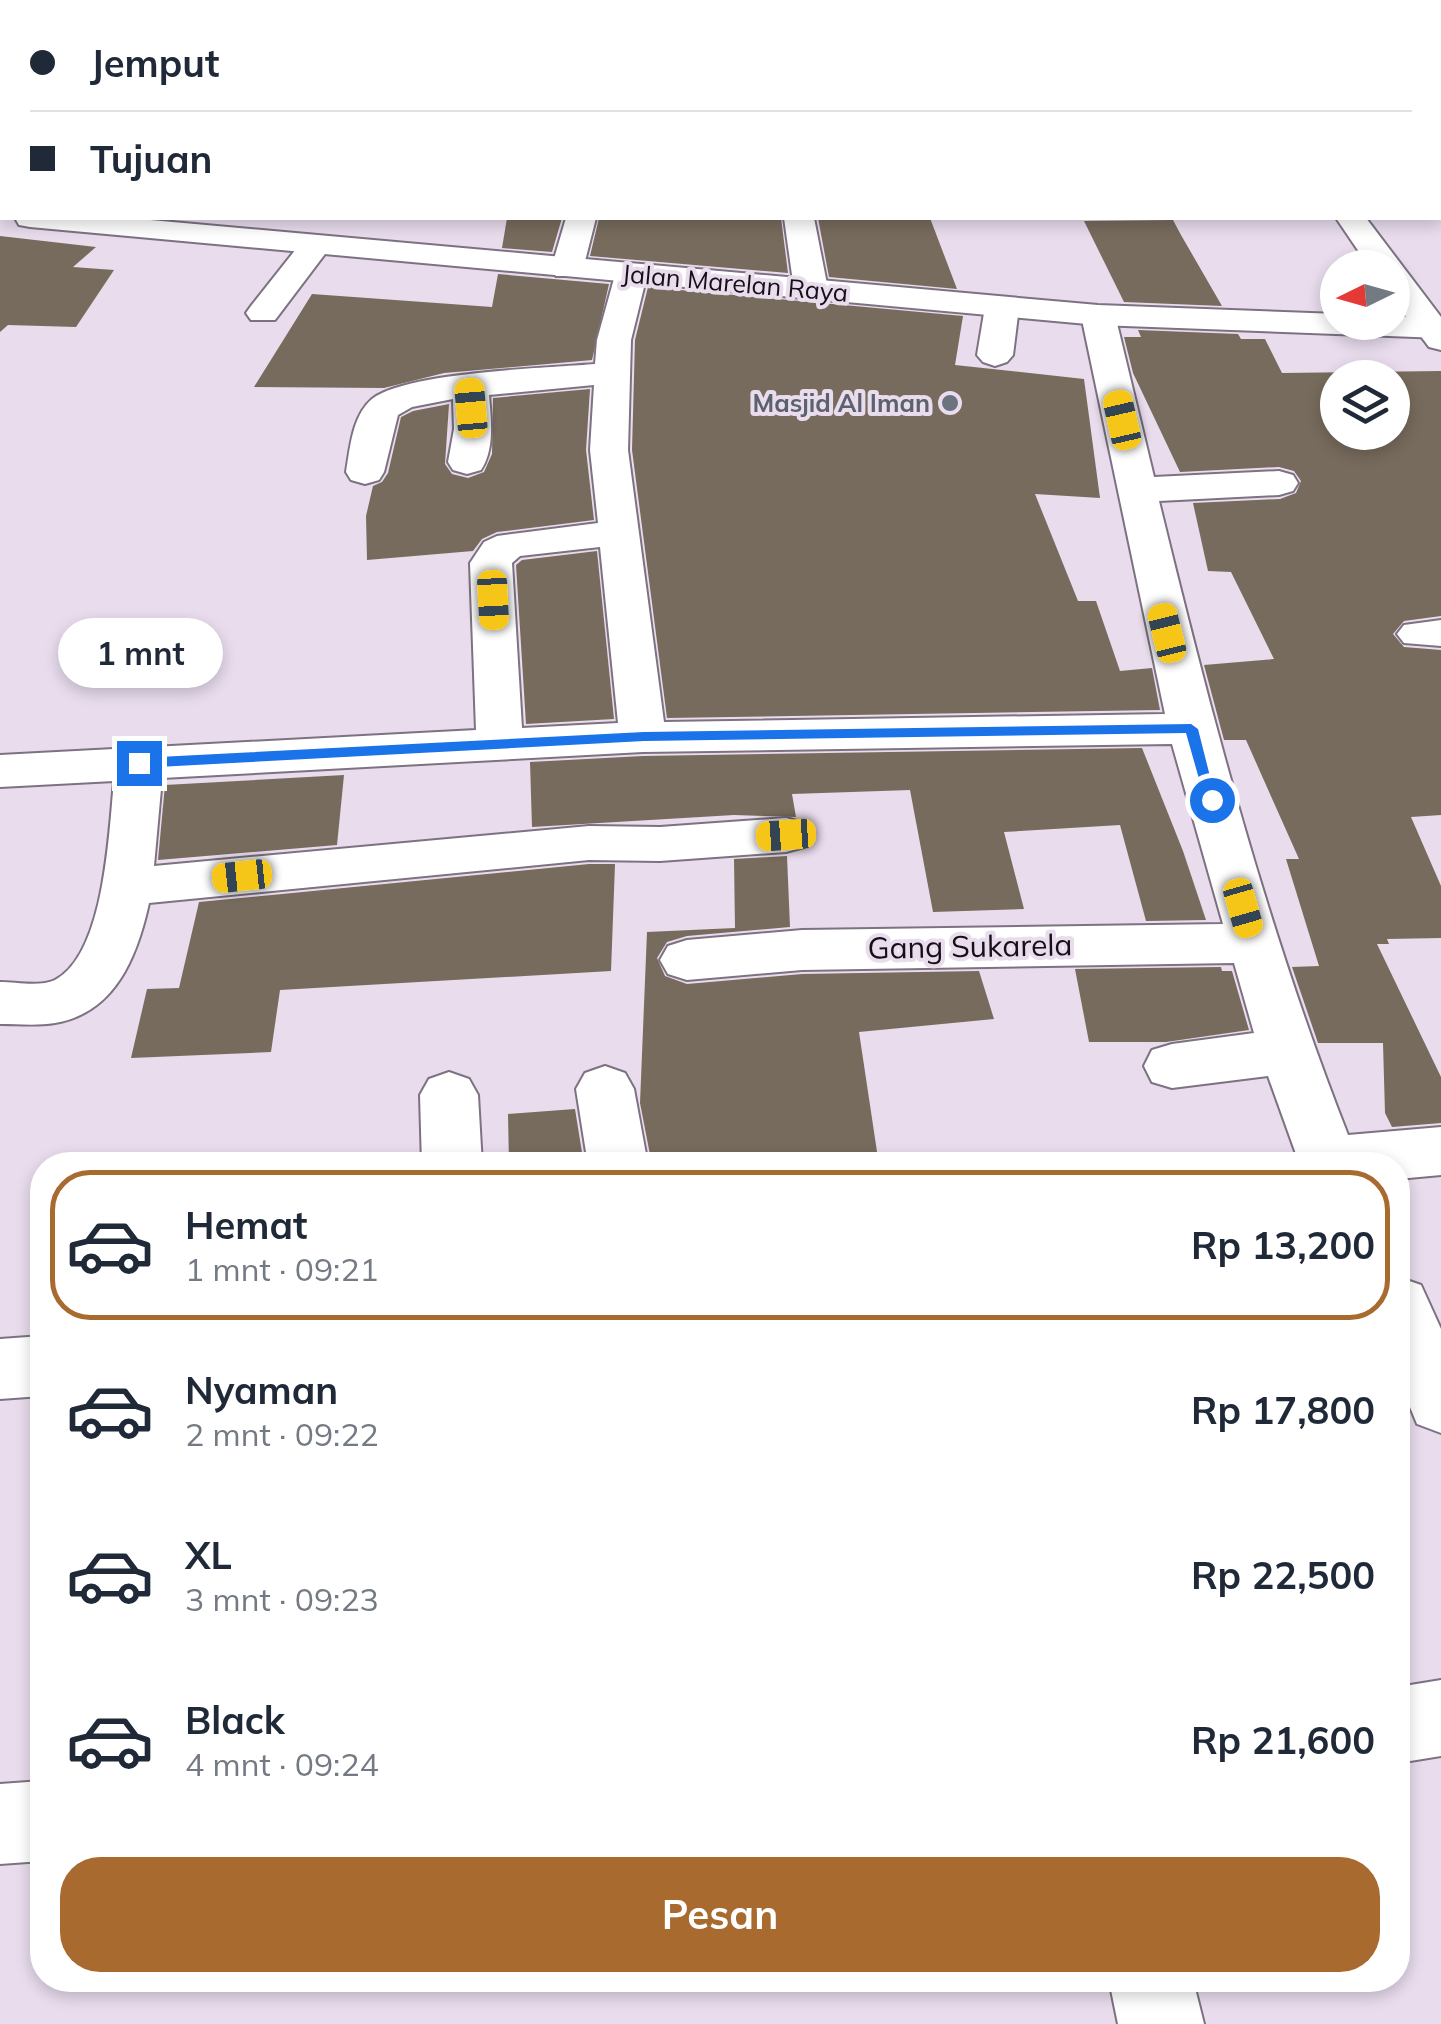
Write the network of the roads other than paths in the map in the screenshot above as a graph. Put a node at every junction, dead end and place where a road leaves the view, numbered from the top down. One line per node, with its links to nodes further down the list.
1 (67, 220): 5 (street, Jalan Marelan Raya)
2 (579, 220): 8 (street)
3 (799, 220): 10 (street)
4 (1352, 220): 7 (street)
5 (140, 224): 6 (street, Jalan Marelan Raya)
6 (315, 246): 8 (street, Jalan Marelan Raya); 13 (street)
7 (1374, 250)
8 (567, 269): 9 (street, Jalan Marelan Raya)
9 (631, 275): 10 (street, Jalan Marelan Raya); 17 (street)
10 (811, 289): 12 (street, Jalan Marelan Raya)
11 (1410, 297): 15 (street)
12 (1002, 307): 14 (street, Jalan Marelan Raya); 16 (street)
13 (263, 313)
14 (1098, 315): 15 (street, Jalan Marelan Raya); 22 (street)
15 (1438, 332)
16 (994, 355)
17 (612, 374): 18 (street); 23 (street)
18 (470, 388): 19 (street); 20 (street)
19 (468, 462)
20 (364, 472)
21 (1280, 483): 22 (street)
22 (1137, 490): 24 (street)
23 (618, 533): 25 (street); 26 (street)
24 (1191, 729): 25 (street); 31 (street)
25 (644, 737): 26 (street)
26 (500, 747): 27 (street)
27 (139, 763): 28 (street); 30 (street)
28 (0, 772)
29 (786, 835): 30 (street)
30 (126, 887): 33 (street)
31 (1254, 943): 32 (street, Gang Sukarela); 34 (street)
32 (686, 960)
33 (0, 1003)
34 (1287, 1050): 35 (street); 40 (street)
35 (1172, 1066)
36 (606, 1089): 39 (street)
37 (449, 1095): 38 (street)
38 (451, 1152)
39 (616, 1152)
40 (1326, 1152)
41 (1441, 1152): 42 (street)
42 (1410, 1155)
43 (1410, 1332): 46 (street)
44 (30, 1367): 45 (street)
45 (0, 1369)
46 (1441, 1402)
47 (1441, 1718): 48 (street)
48 (1410, 1723)
49 (30, 1823): 50 (street)
50 (0, 1824)
51 (1154, 1992): 52 (street)
52 (1162, 2024)

